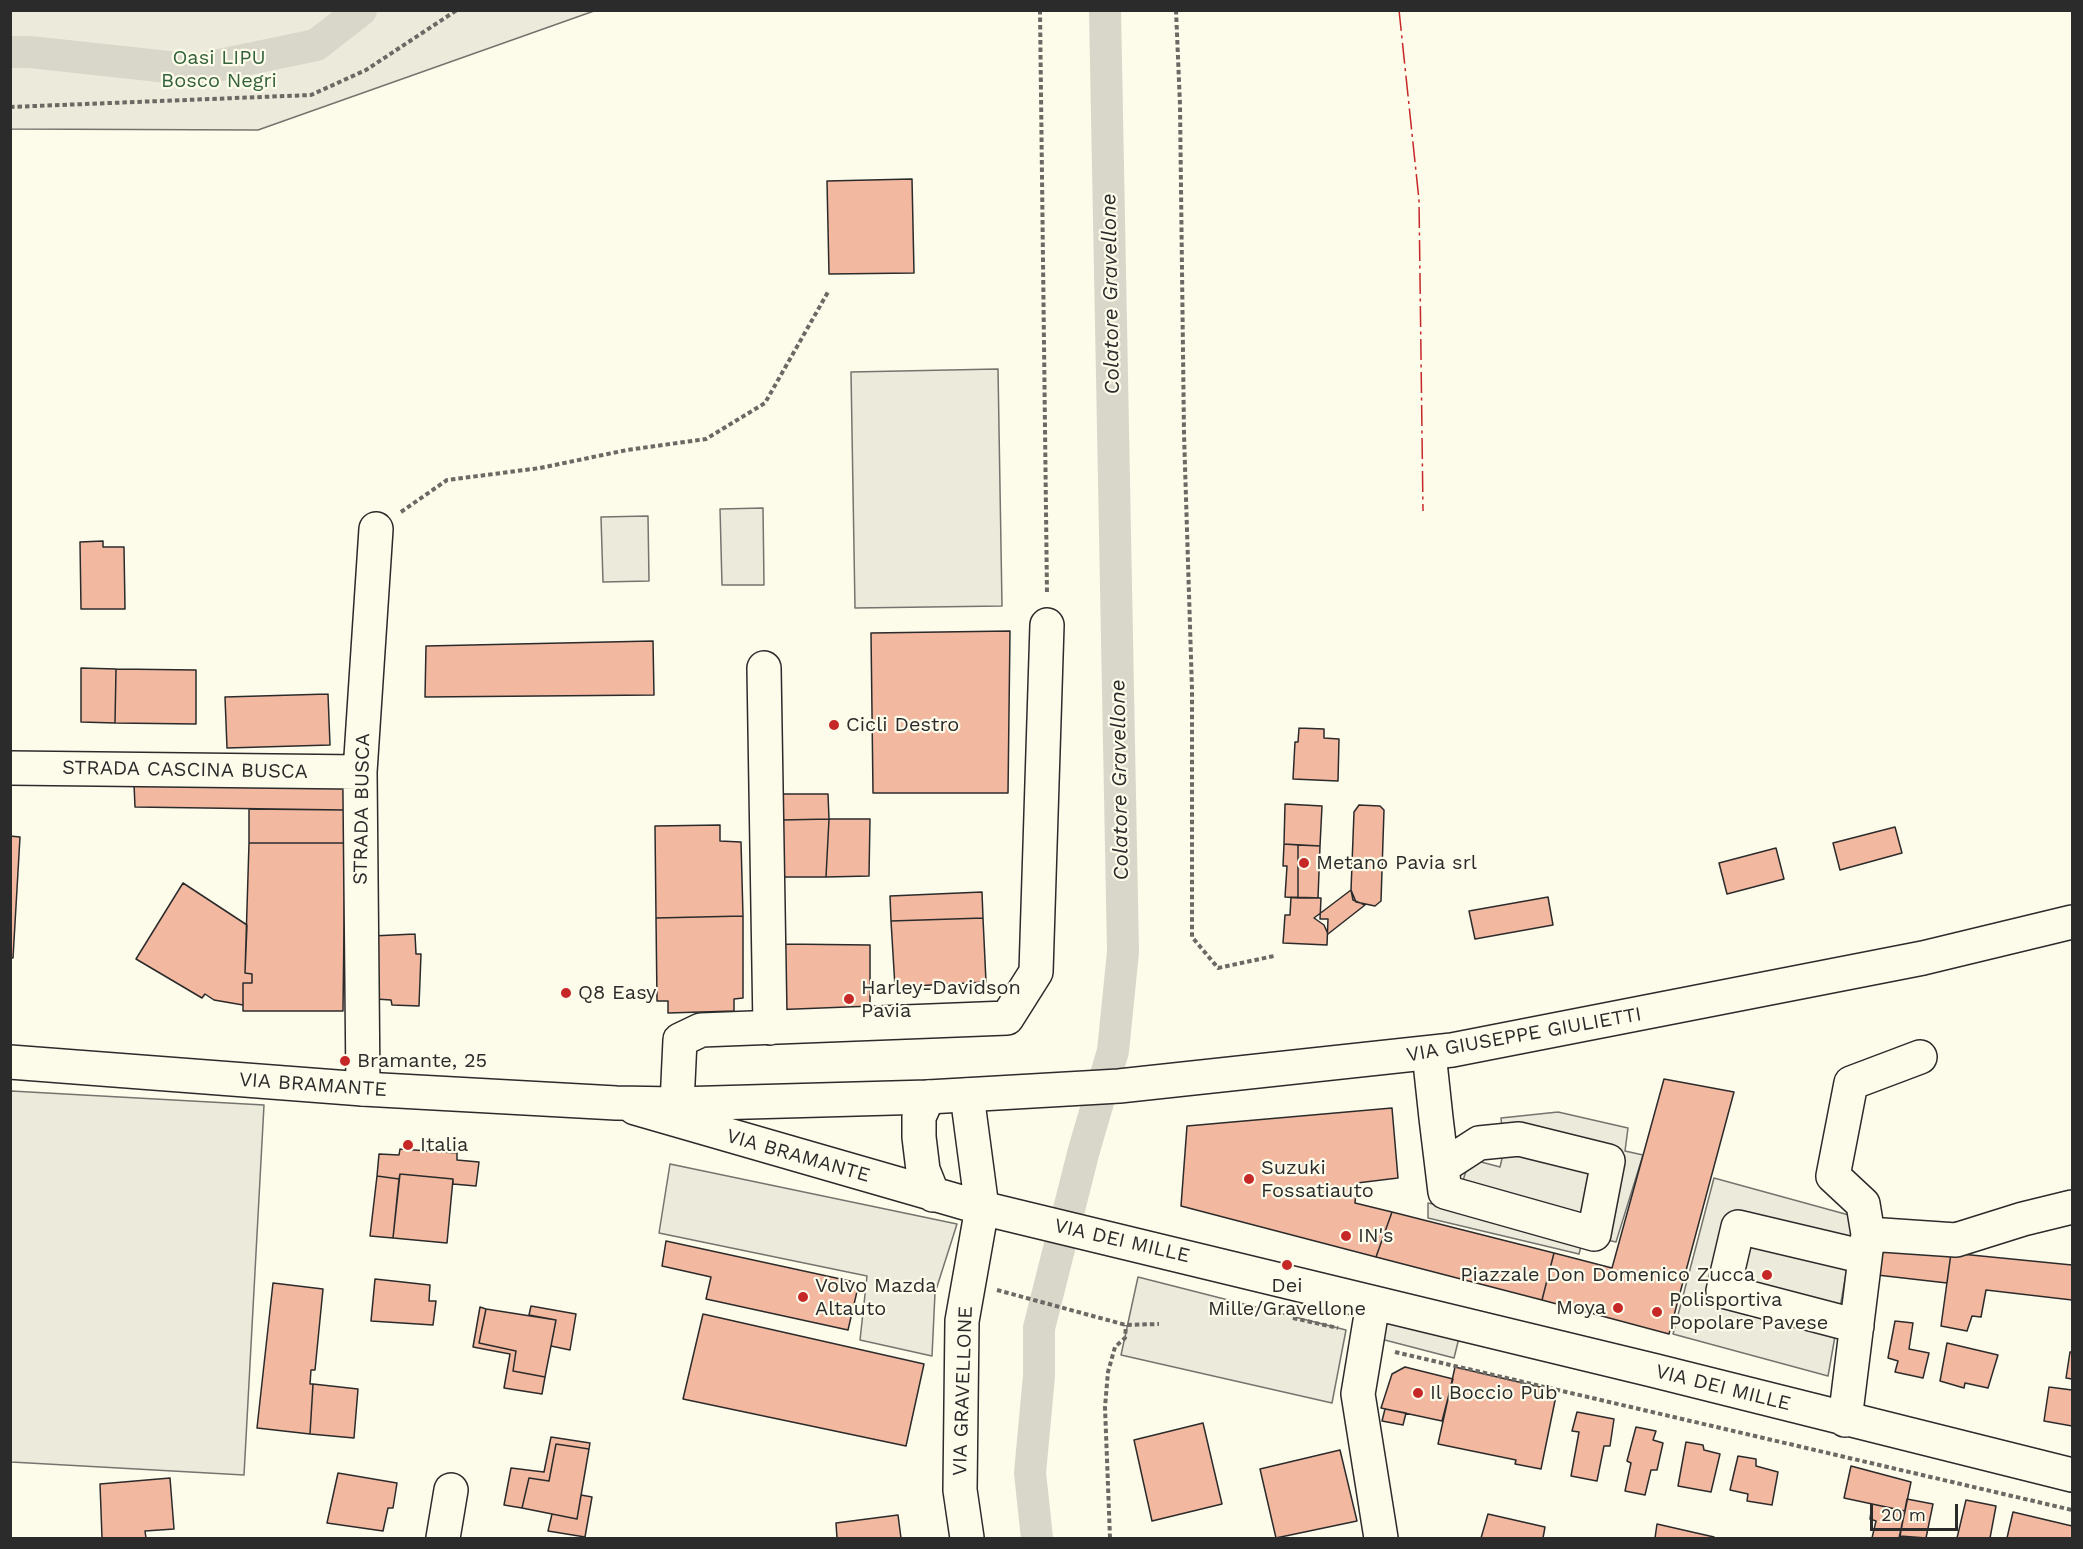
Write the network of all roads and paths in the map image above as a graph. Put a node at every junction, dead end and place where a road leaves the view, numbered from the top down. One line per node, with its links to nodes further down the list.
1 (457, 10): 4 (path)
2 (1040, 10): 7 (path)
3 (1176, 10): 12 (path)
4 (10, 107)
5 (828, 292): 6 (path)
6 (376, 529): 10 (street, STRADA BUSCA)
7 (1047, 625): 13 (street)
8 (764, 668): 13 (street)
9 (10, 768): 10 (street, STRADA CASCINA BUSCA)
10 (360, 772): 17 (street, STRADA BUSCA)
11 (2073, 922): 14 (street, VIA GIUSEPPE GIULIETTI)
12 (1274, 956)
13 (770, 1028): 21 (street)
14 (1429, 1053): 18 (street, VIA GIUSEPPE GIULIETTI); 22 (street)
15 (1920, 1057): 26 (street)
16 (10, 1062): 17 (street, VIA BRAMANTE)
17 (363, 1089): 20 (street, VIA BRAMANTE)
18 (967, 1095): 19 (street, VIA BRAMANTE); 24 (street)
19 (928, 1097): 21 (street, VIA BRAMANTE); 23 (street)
20 (615, 1103): 21 (street, VIA BRAMANTE); 23 (street, VIA BRAMANTE)
21 (677, 1104)
22 (1442, 1167): 22 (street)
23 (933, 1195): 24 (street, VIA BRAMANTE)
24 (982, 1208): 27 (street, VIA GRAVELLONE); 28 (street, VIA DEI MILLE)
25 (2073, 1208): 26 (street)
26 (1866, 1245): 31 (street); 31 (street)
27 (977, 1283): 30 (path); 38 (street, VIA GRAVELLONE)
28 (1373, 1303): 32 (street); 33 (street, VIA DEI MILLE)
29 (1159, 1324): 30 (path)
30 (1126, 1325): 39 (path)
31 (1857, 1326): 33 (street)
32 (1366, 1345): 36 (path); 40 (street)
33 (1845, 1420): 34 (street, VIA DEI MILLE)
34 (2073, 1474)
35 (451, 1490): 37 (street)
36 (2073, 1510)
37 (443, 1539)
38 (967, 1539)
39 (1110, 1539)
40 (1381, 1539)

